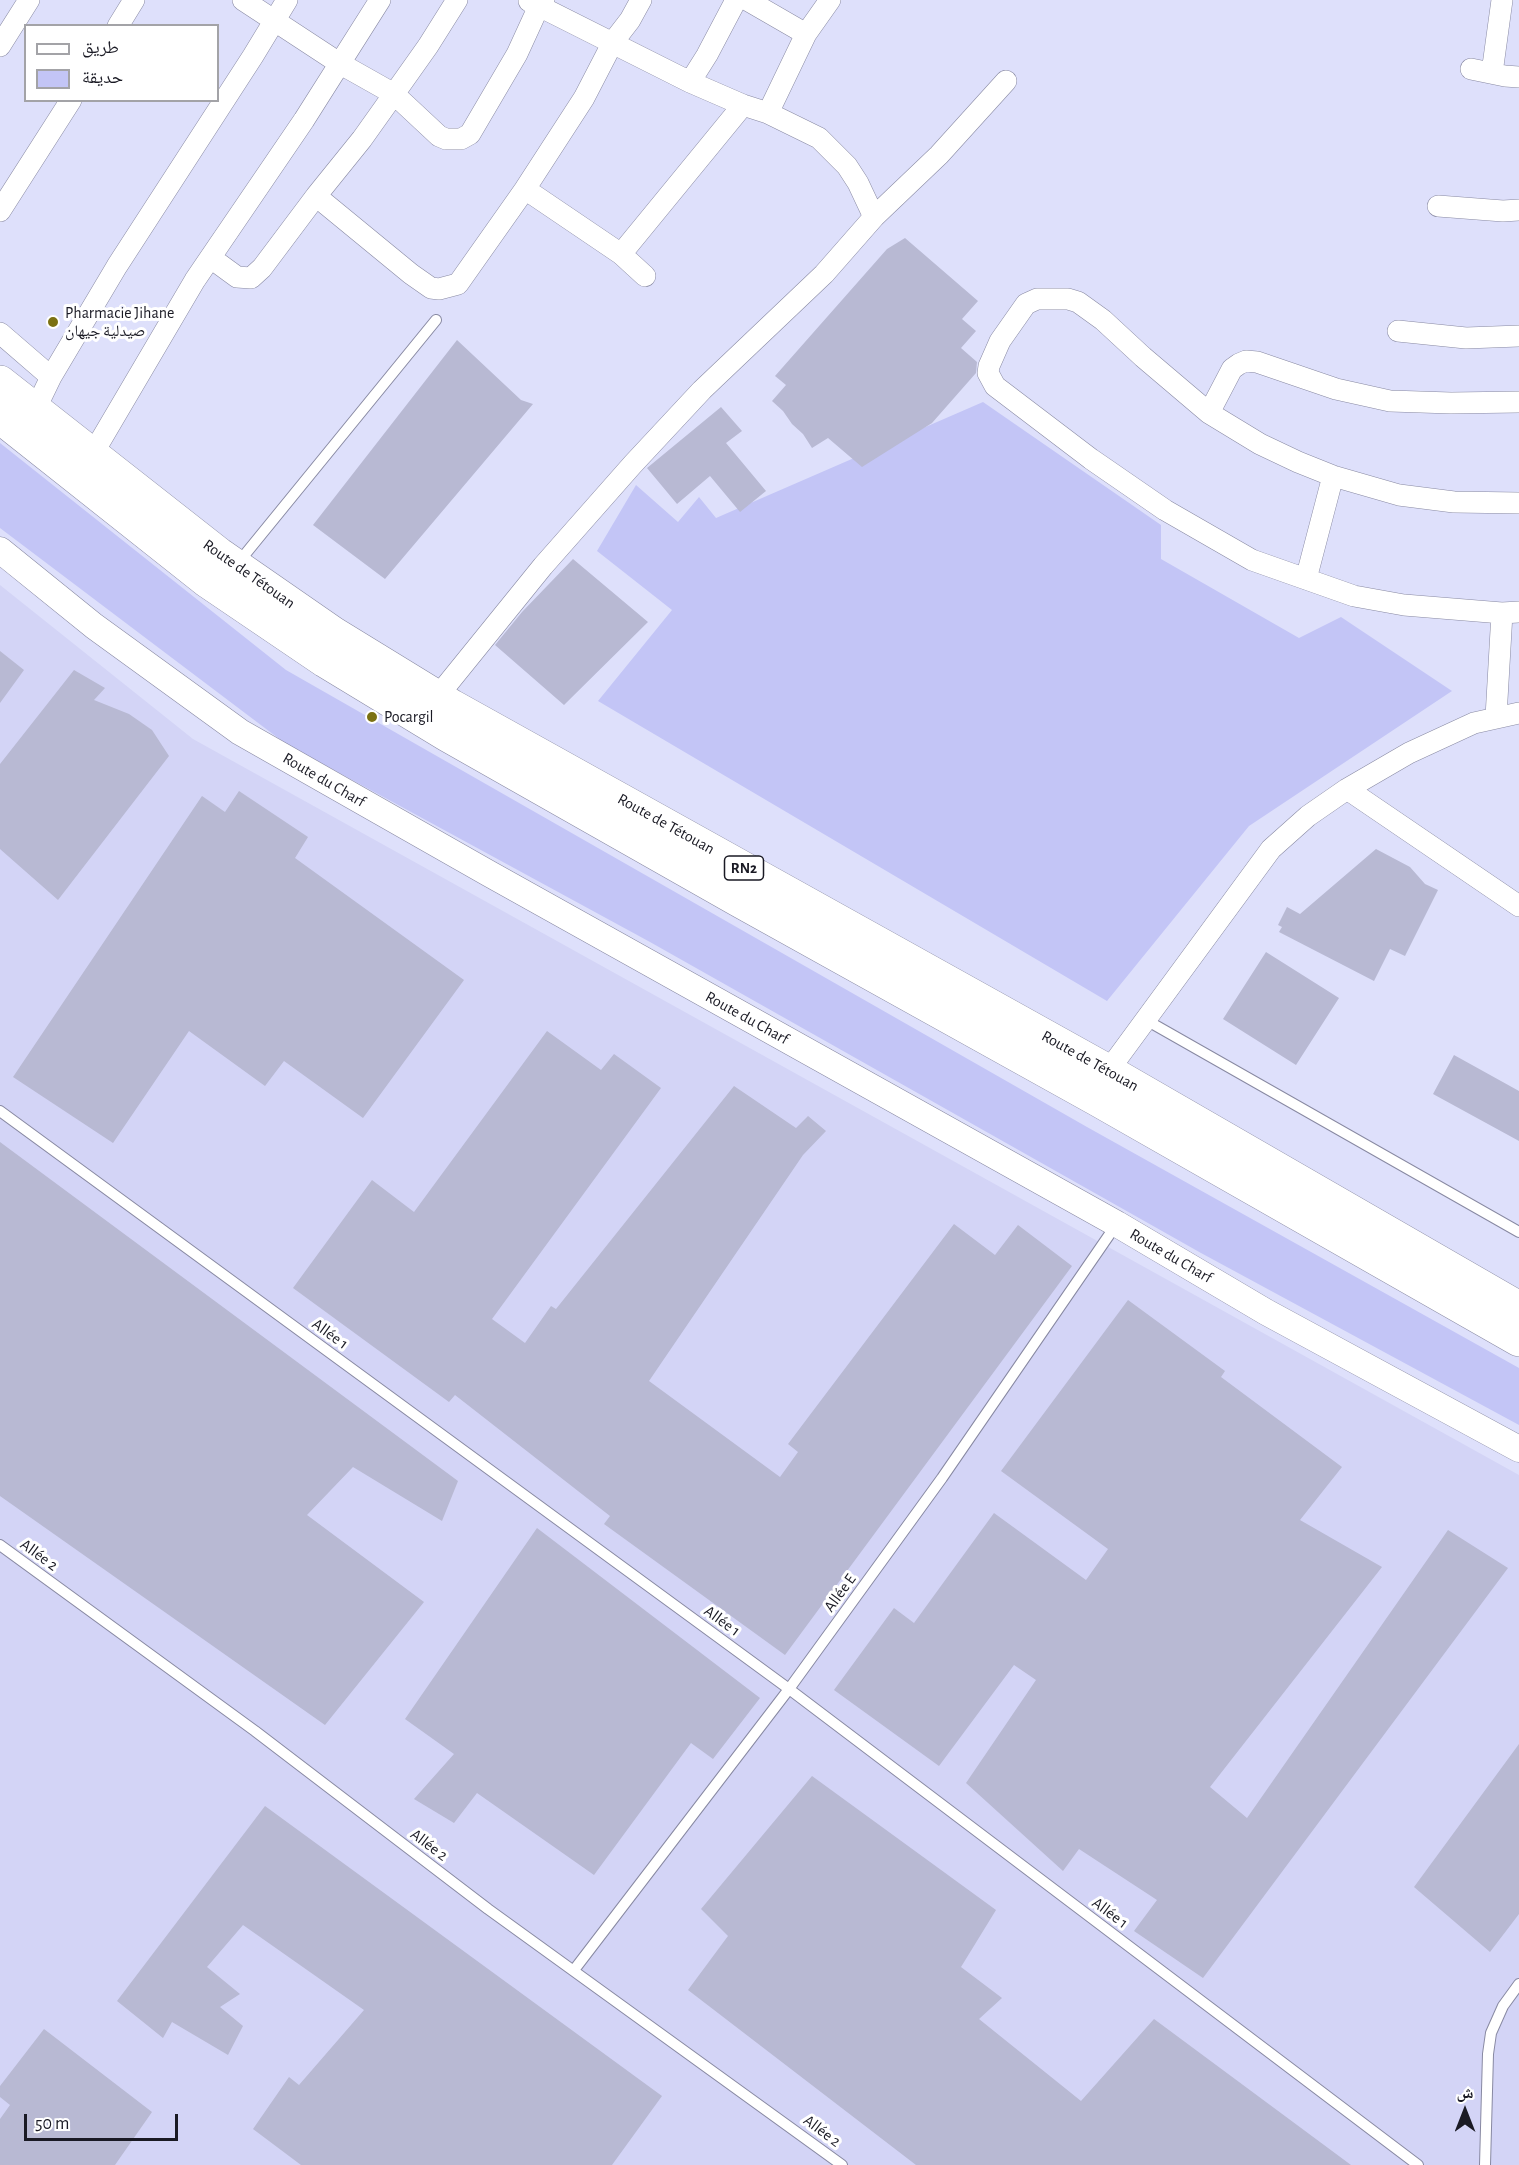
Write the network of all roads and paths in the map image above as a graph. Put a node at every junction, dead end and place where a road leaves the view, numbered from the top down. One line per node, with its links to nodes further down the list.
1 (29, 0): 17 (street)
2 (134, 0): 14 (street)
3 (243, 0): 13 (street)
4 (287, 0): 13 (street)
5 (380, 0): 18 (street)
6 (457, 0): 22 (street)
7 (641, 0): 16 (street)
8 (736, 0): 21 (street)
9 (747, 0): 15 (street)
10 (831, 0): 15 (street)
11 (1502, 0): 19 (street)
12 (537, 2): 16 (street); 22 (street)
13 (274, 21): 18 (street); 39 (street)
14 (119, 24)
15 (806, 34): 25 (street)
16 (613, 42): 21 (street); 26 (street)
17 (0, 46)
18 (339, 63): 22 (street); 33 (street)
19 (1519, 77)
20 (1006, 81): 31 (street)
21 (690, 82): 24 (street)
22 (394, 94): 27 (street)
23 (70, 102): 30 (street)
24 (743, 105): 25 (street); 32 (street)
25 (768, 113): 31 (street)
26 (525, 189): 27 (street); 32 (street)
27 (316, 196): 33 (street)
28 (1437, 206): 29 (street)
29 (1519, 210)
30 (0, 211)
31 (874, 217): 52 (street)
32 (621, 254): 34 (street)
33 (210, 258): 45 (street)
34 (645, 276)
35 (436, 320): 49 (lane)
36 (1398, 331): 38 (street)
37 (0, 333): 39 (street)
38 (1519, 336)
39 (51, 377): 42 (street)
40 (0, 382): 42 (highway, Route de Tétouan / RN2)
41 (1519, 402): 43 (street)
42 (35, 410): 45 (highway, Route de Tétouan / RN2)
43 (1209, 413): 46 (street); 50 (street)
44 (0, 417): 63 (highway, Route de Tétouan / RN2)
45 (92, 455): 49 (highway, Route de Tétouan / RN2)
46 (1333, 476): 47 (street); 50 (street)
47 (1519, 503)
48 (0, 550): 60 (street, Route du Charf)
49 (236, 566): 52 (highway, Route de Tétouan / RN2)
50 (1306, 579): 51 (street)
51 (1511, 613): 54 (street)
52 (437, 697): 58 (highway, Route de Tétouan / RN2)
53 (1519, 712): 54 (street)
54 (1496, 717): 55 (street)
55 (1347, 789): 56 (street); 57 (street)
56 (1519, 906)
57 (1146, 1020): 58 (street); 61 (lane)
58 (1108, 1071): 62 (highway, Route de Tétouan / RN2)
59 (0, 1111): 66 (lane, Allée 1)
60 (1117, 1224): 64 (street, Route du Charf); 66 (lane, Allée E)
61 (1519, 1232)
62 (1519, 1308)
63 (1519, 1340)
64 (1519, 1449)
65 (0, 1545): 67 (lane, Allée 2)
66 (789, 1689): 67 (lane, Allée E); 70 (lane, Allée 1)
67 (574, 1970): 69 (lane, Allée 2)
68 (1519, 1984): 71 (lane)
69 (842, 2165)
70 (1418, 2165)
71 (1485, 2165)

